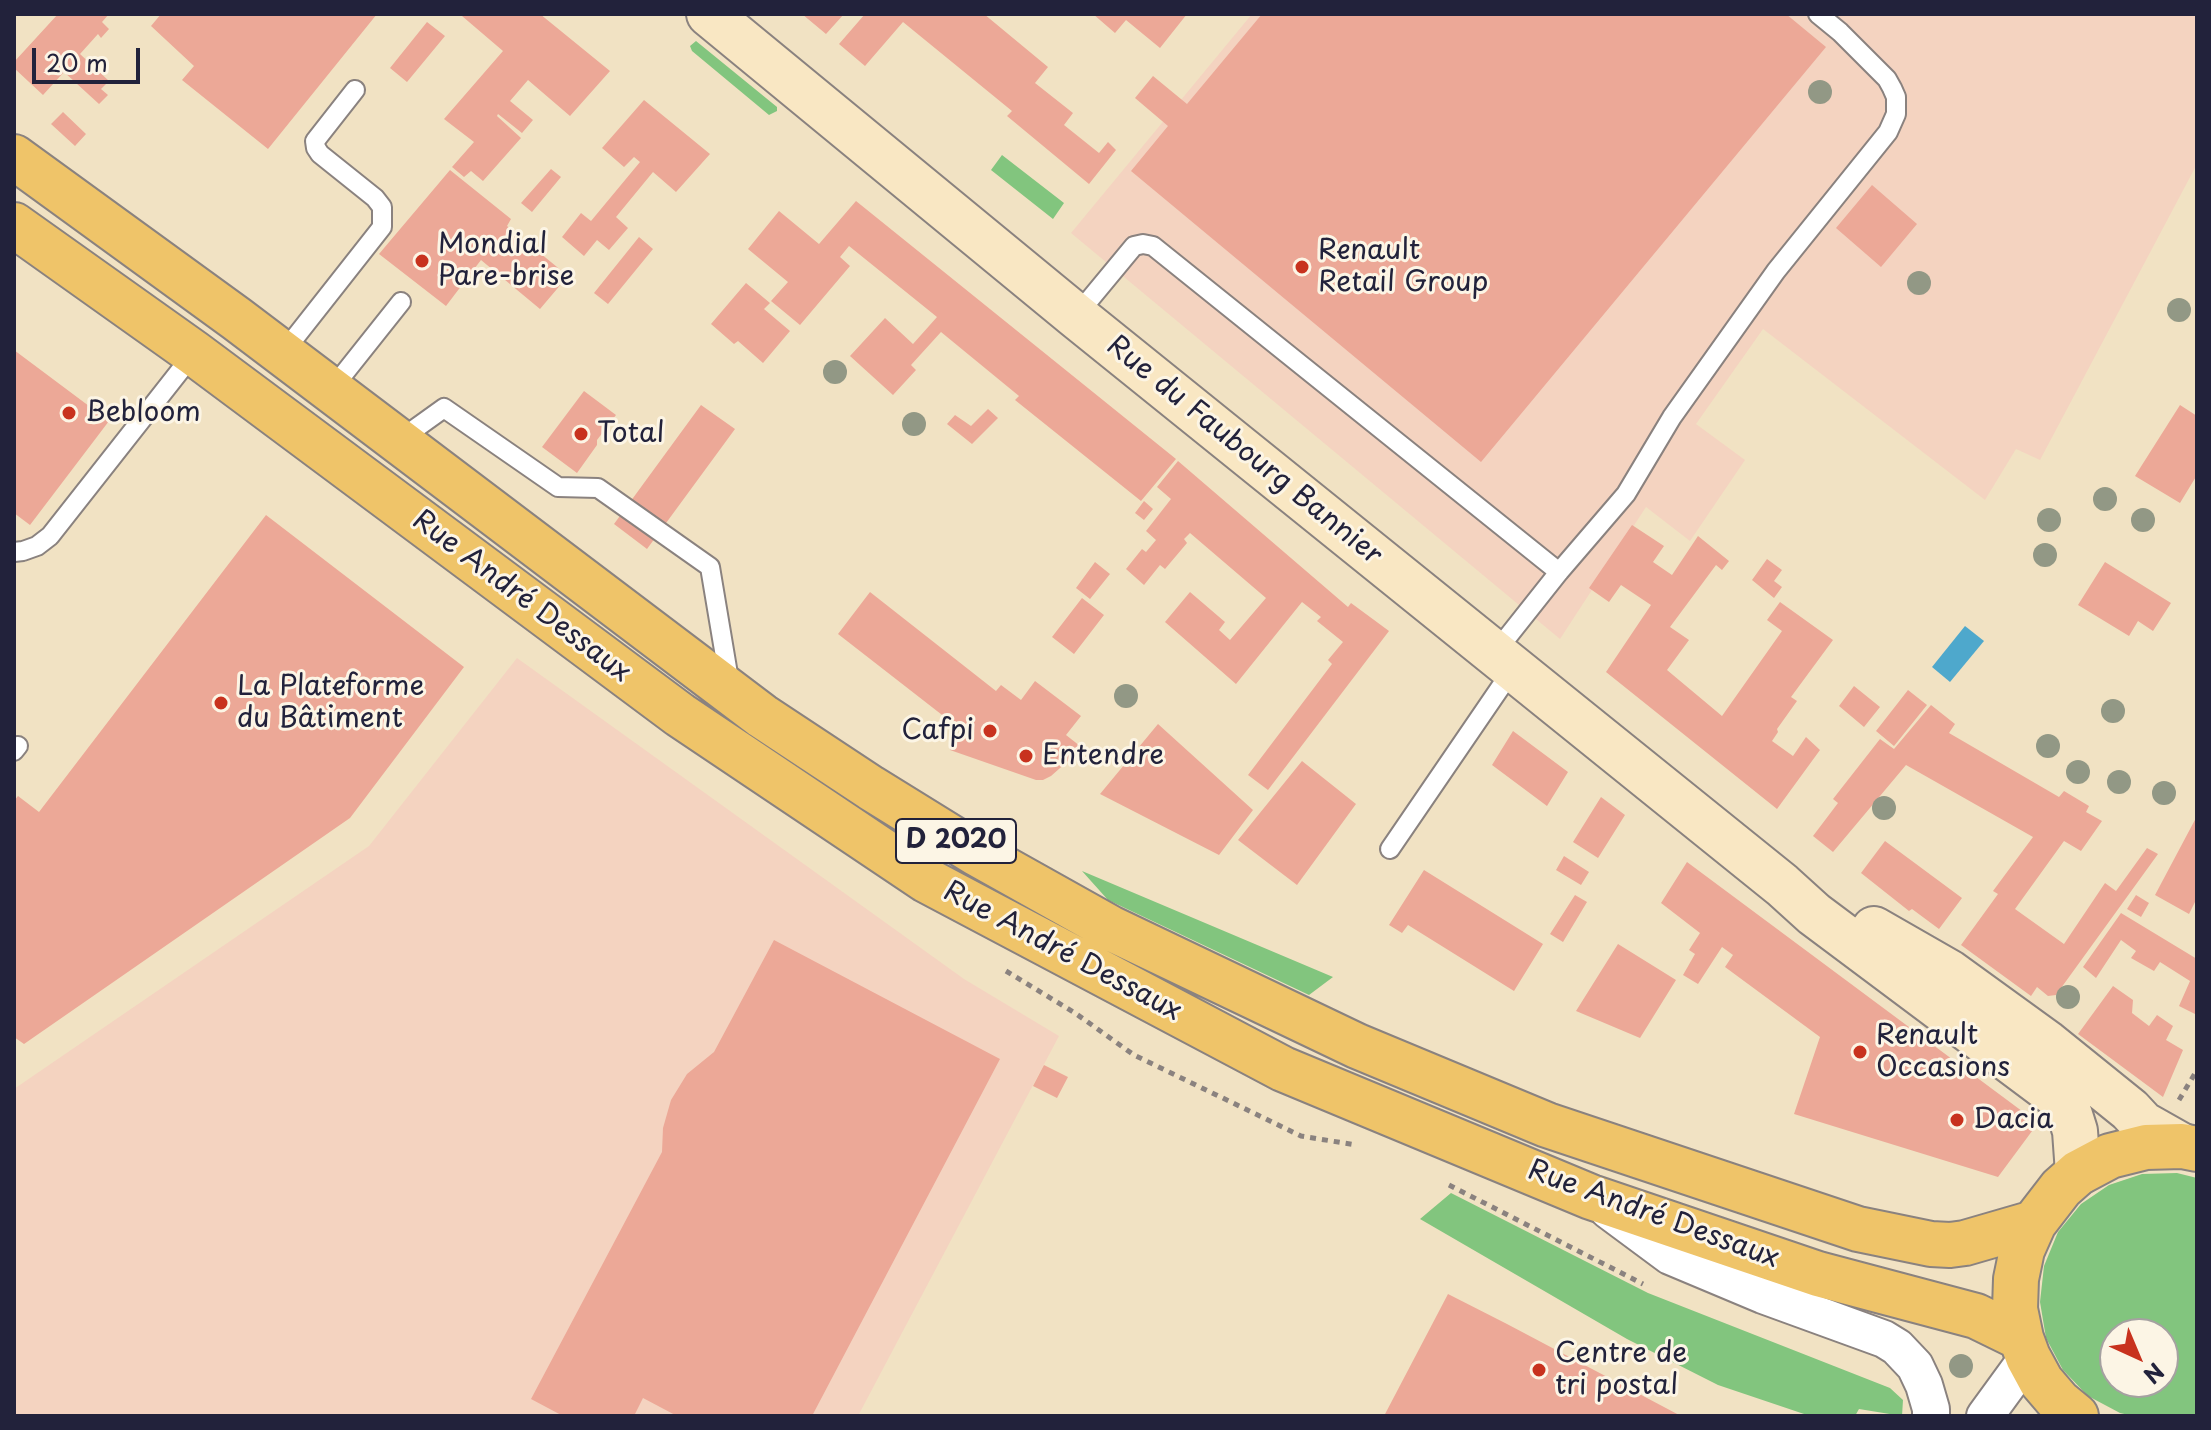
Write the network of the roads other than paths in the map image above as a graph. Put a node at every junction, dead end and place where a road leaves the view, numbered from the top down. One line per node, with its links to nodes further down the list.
1 (709, 14): 8 (main road, Rue du Faubourg Bannier)
2 (1818, 14): 14 (lane)
3 (355, 90): 10 (lane)
4 (14, 157): 10 (main road, Rue André Dessaux / D 2020)
5 (14, 178): 12 (main road, Rue André Dessaux)
6 (14, 225): 9 (main road, Rue André Dessaux / D 2020)
7 (401, 302): 11 (lane)
8 (1076, 316): 14 (lane); 15 (main road, Rue du Faubourg Bannier)
9 (194, 353): 13 (lane); 21 (main road, Rue André Dessaux / D 2020)
10 (282, 354): 11 (main road, Rue André Dessaux / D 2020)
11 (331, 390): 12 (main road, Rue André Dessaux / D 2020)
12 (393, 437): 16 (main road, Rue André Dessaux / D 2020); 16 (lane)
13 (14, 552)
14 (1559, 572): 15 (lane)
15 (1504, 662): 17 (lane); 18 (main road, Rue du Faubourg Bannier)
16 (731, 692): 22 (main road, Rue André Dessaux / D 2020)
17 (1390, 849)
18 (1782, 885): 19 (main road, Rue du Faubourg Bannier); 20 (main road, Rue du Faubourg Bannier)
19 (2190, 1147): 20 (main road)
20 (2078, 1173): 22 (main road)
21 (1591, 1197): 23 (main road, Rue André Dessaux / D 2020); 24 (street)
22 (2034, 1223): 23 (main road)
23 (2025, 1347): 25 (street); 26 (main road)
24 (1931, 1416)
25 (1985, 1416)
26 (2076, 1416)

